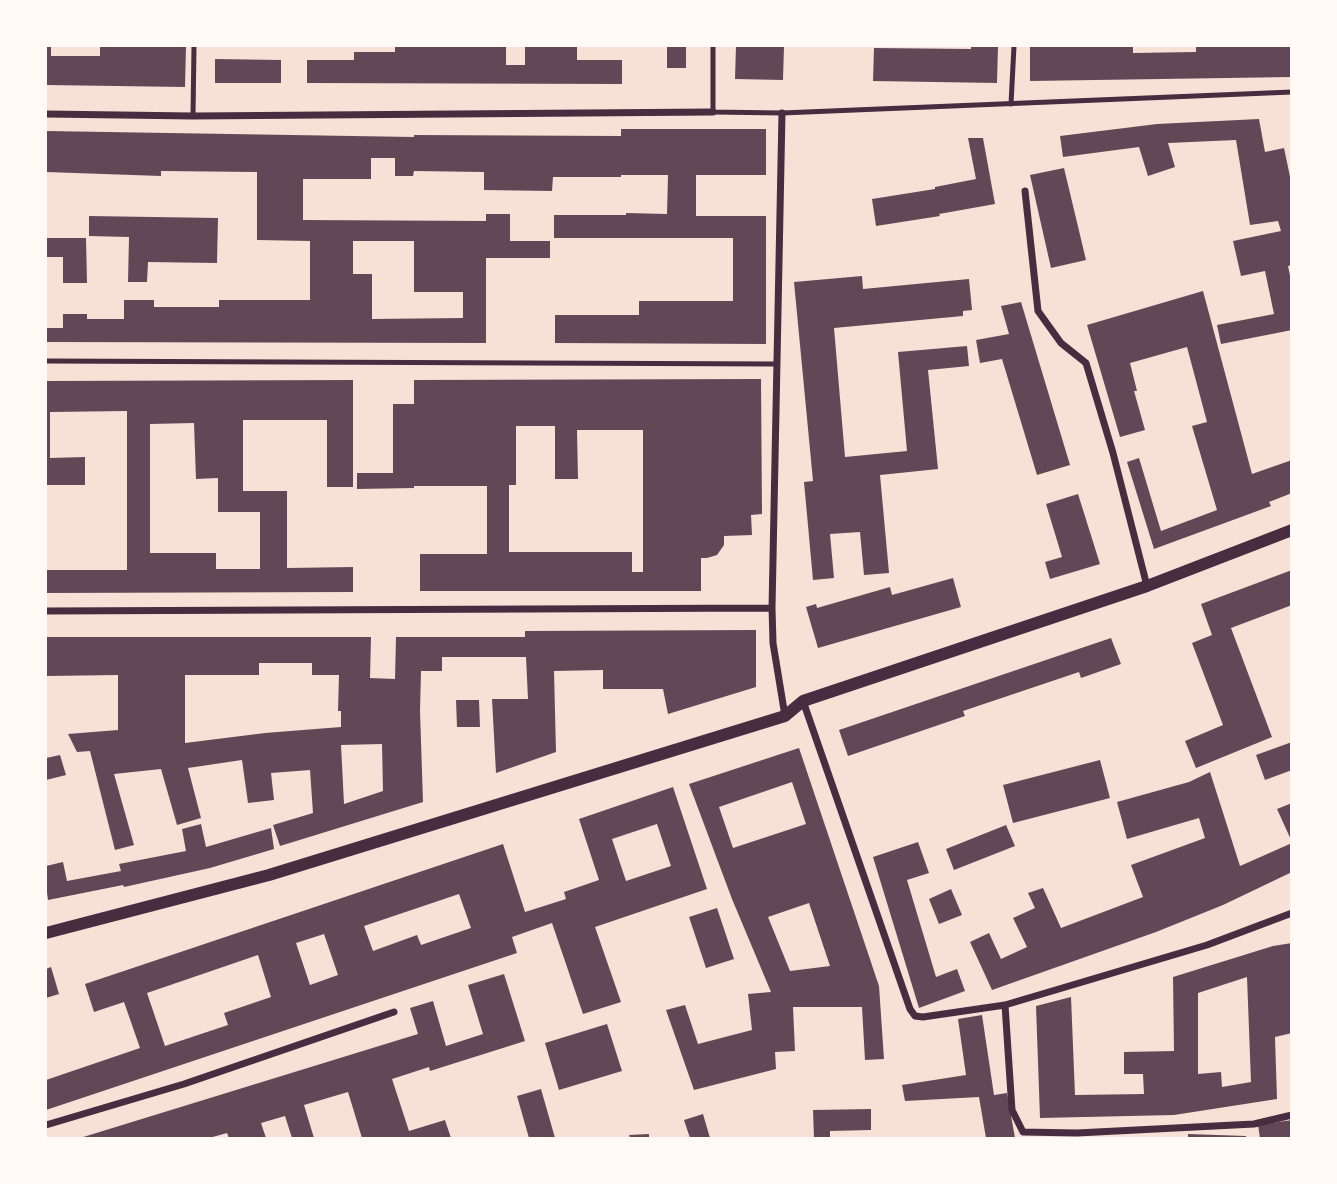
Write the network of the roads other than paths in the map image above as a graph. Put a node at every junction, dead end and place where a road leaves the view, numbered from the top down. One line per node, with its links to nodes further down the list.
1 (194, 46): 9 (lane)
2 (713, 46): 6 (lane)
3 (1014, 46): 5 (lane)
4 (1292, 92): 5 (lane)
5 (1011, 104): 7 (lane)
6 (713, 112): 7 (lane); 9 (street)
7 (782, 113): 12 (street)
8 (46, 114): 9 (street)
9 (193, 116)
10 (1025, 191): 14 (street)
11 (46, 361): 12 (lane)
12 (776, 364): 15 (street)
13 (1292, 530): 14 (street)
14 (1147, 586): 17 (street)
15 (772, 608): 16 (street); 18 (street)
16 (46, 611)
17 (803, 701): 18 (street); 21 (street)
18 (785, 716): 20 (street)
19 (1292, 913): 21 (street)
20 (46, 933)
21 (1005, 1005): 25 (street)
22 (394, 1012): 24 (street)
23 (1292, 1115): 25 (street)
24 (46, 1125)
25 (1077, 1136)

